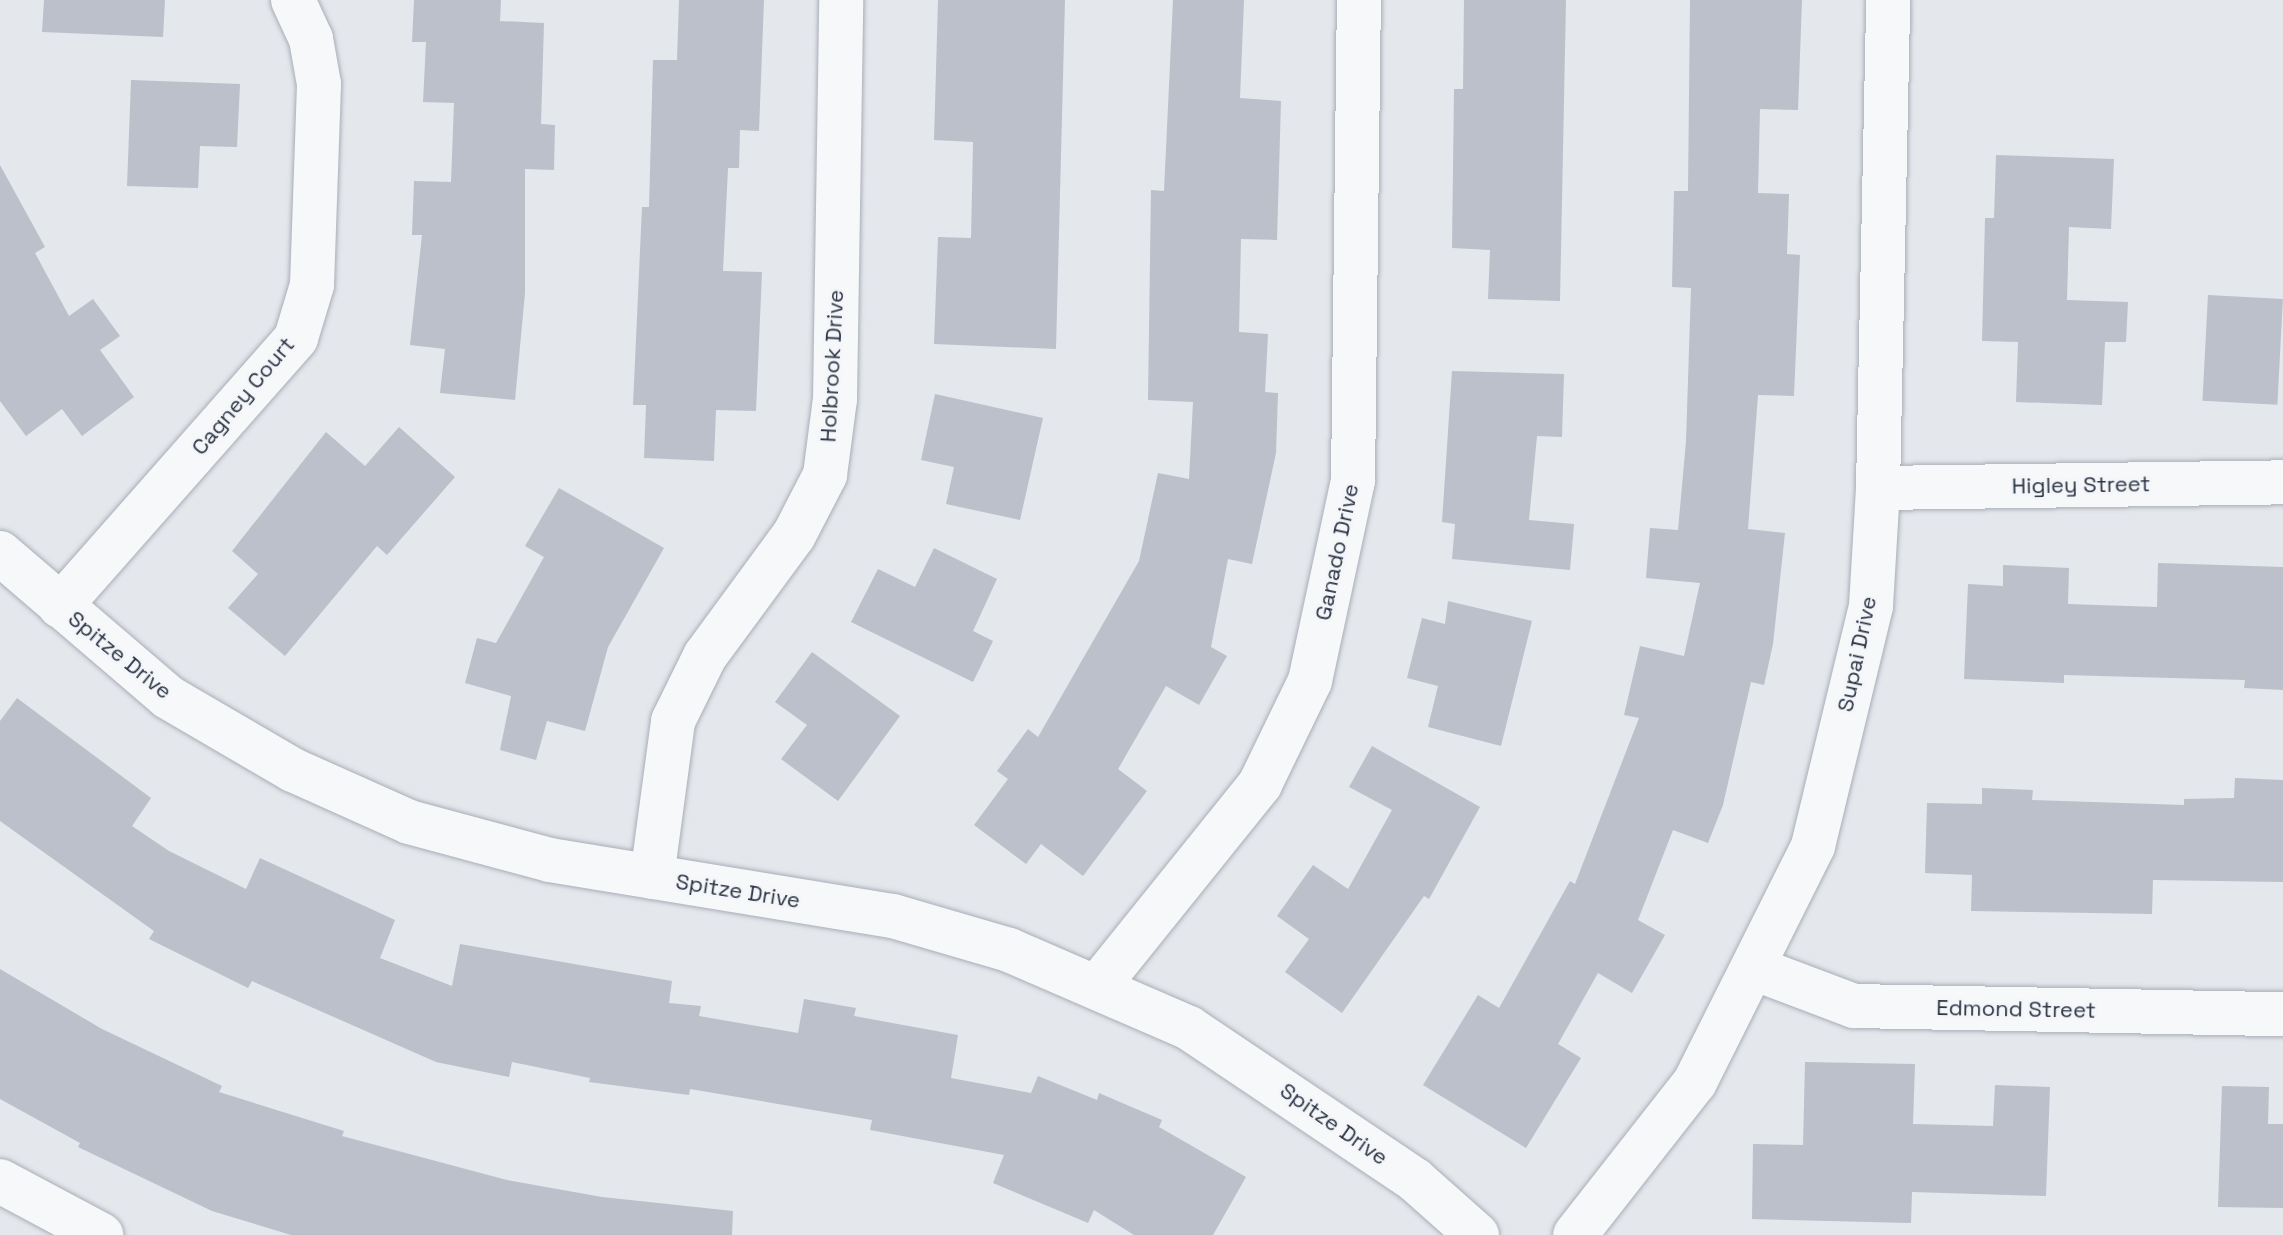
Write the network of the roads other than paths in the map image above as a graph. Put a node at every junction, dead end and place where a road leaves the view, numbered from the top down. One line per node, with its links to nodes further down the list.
1 (293, 0): 8 (street, Cagney Court)
2 (841, 0): 9 (street, Holbrook Drive)
3 (1359, 0): 11 (street, Ganado Drive)
4 (1888, 0): 6 (street, Supai Drive)
5 (2283, 482): 6 (street, Higley Street)
6 (1878, 488): 10 (street, Supai Drive)
7 (0, 553): 8 (street, Spitze Drive)
8 (60, 606): 9 (street, Spitze Drive)
9 (652, 877): 11 (street, Spitze Drive)
10 (1756, 969): 12 (street, Edmond Street); 16 (street, Supai Drive)
11 (1097, 987): 15 (street, Spitze Drive)
12 (2283, 1014)
13 (0, 1181): 14 (street)
14 (101, 1235)
15 (1477, 1235)
16 (1575, 1235)

